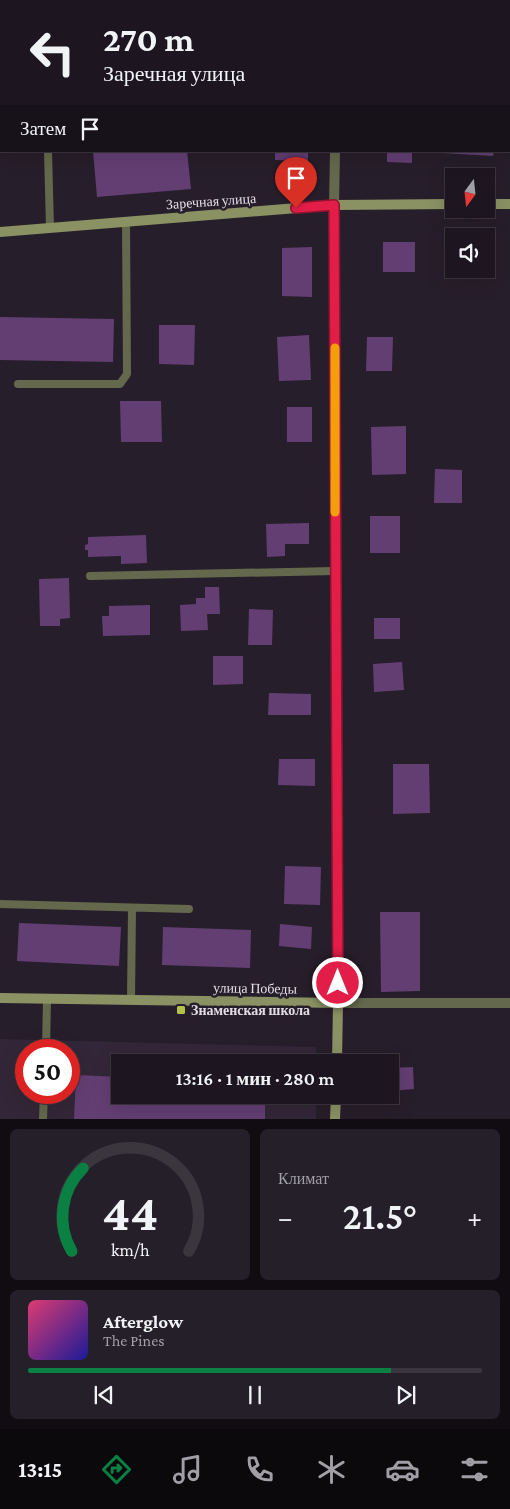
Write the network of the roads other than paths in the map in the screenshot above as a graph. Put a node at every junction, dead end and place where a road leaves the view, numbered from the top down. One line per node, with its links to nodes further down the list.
1 (48, 152): 8 (lane)
2 (335, 152): 6 (street)
3 (445, 204): 6 (main road, Заречная улица)
4 (495, 204): 5 (main road)
5 (510, 204)
6 (334, 205): 7 (main road, Заречная улица); 11 (main road)
7 (126, 221): 8 (main road, Заречная улица); 10 (lane)
8 (50, 228): 9 (main road, Заречная улица)
9 (0, 232)
10 (18, 384)
11 (335, 570): 12 (lane); 19 (main road)
12 (90, 576)
13 (0, 904): 14 (lane)
14 (132, 908): 15 (lane); 18 (lane)
15 (189, 909)
16 (0, 998): 17 (main road, улица Победы)
17 (47, 999): 18 (main road, улица Победы); 21 (lane)
18 (130, 1000): 19 (main road, улица Победы)
19 (338, 1003): 20 (street, улица Победы); 22 (main road)
20 (510, 1003)
21 (46, 1039)
22 (337, 1054)
23 (44, 1104): 25 (lane)
24 (336, 1104): 26 (main road)
25 (43, 1119)
26 (335, 1119)

